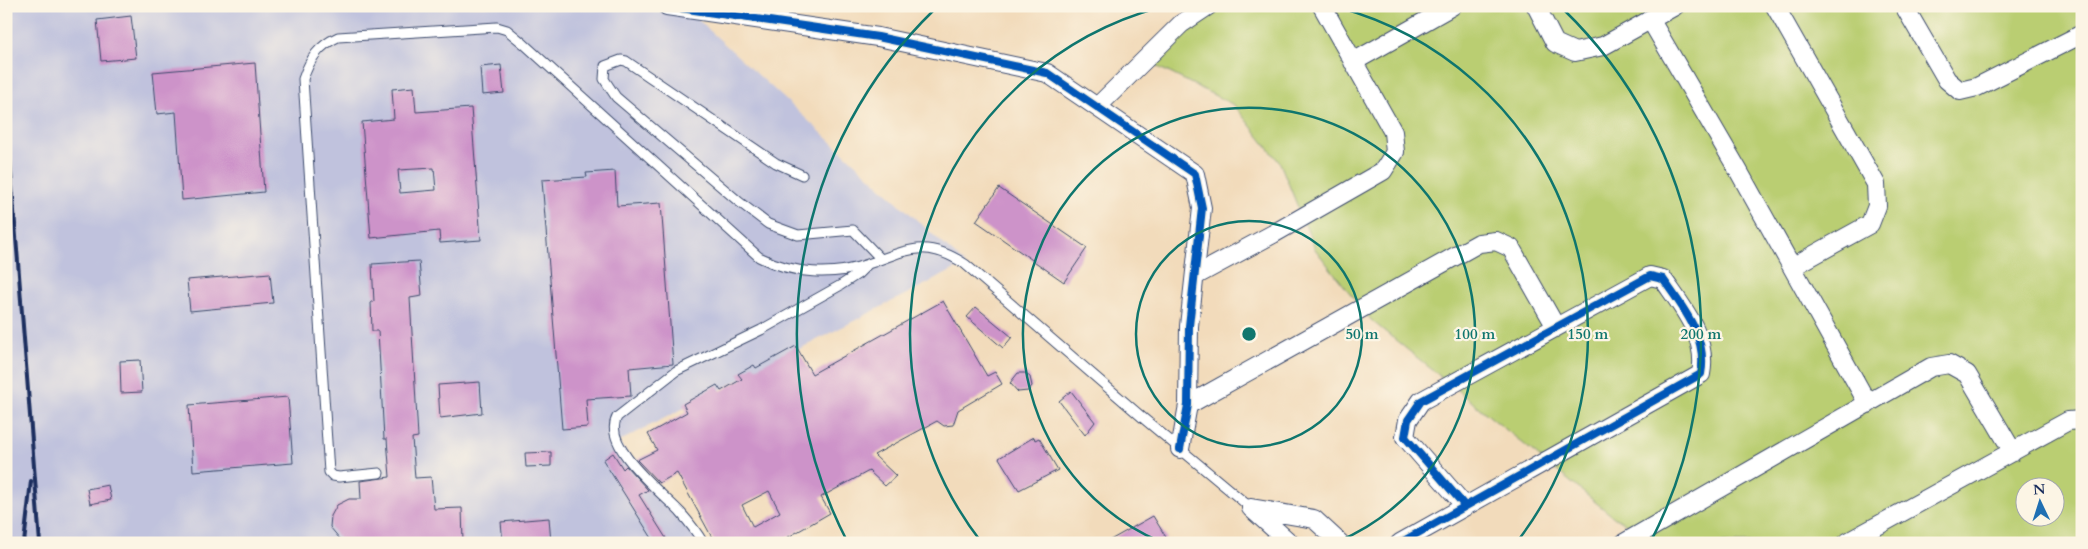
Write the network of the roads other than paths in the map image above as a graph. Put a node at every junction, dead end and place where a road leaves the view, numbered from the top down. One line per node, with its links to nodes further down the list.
1 (666, 6): 12 (street)
2 (1208, 6): 12 (street)
3 (1322, 6): 11 (street)
4 (1452, 6): 11 (street)
5 (1536, 6): 9 (street)
6 (1675, 6): 9 (street)
7 (1775, 6): 16 (street)
8 (1904, 6): 10 (street)
9 (1650, 19): 16 (street)
10 (2082, 34)
11 (1353, 62): 17 (street)
12 (1098, 106): 17 (street)
13 (802, 175): 14 (lane)
14 (880, 258): 15 (lane); 22 (lane)
15 (867, 264): 24 (lane); 27 (lane)
16 (1792, 267): 19 (street)
17 (1194, 276): 20 (street)
18 (1556, 327): 20 (street); 25 (street); 25 (street)
19 (1868, 404): 23 (street); 31 (street)
20 (1188, 405): 22 (street)
21 (2082, 420): 23 (street)
22 (1180, 449): 26 (lane)
23 (2013, 452): 32 (street)
24 (379, 473)
25 (1465, 506): 30 (street)
26 (1252, 508): 28 (street); 29 (street)
27 (703, 543)
28 (1290, 543)
29 (1340, 543)
30 (1400, 543)
31 (1624, 543)
32 (1846, 543)

